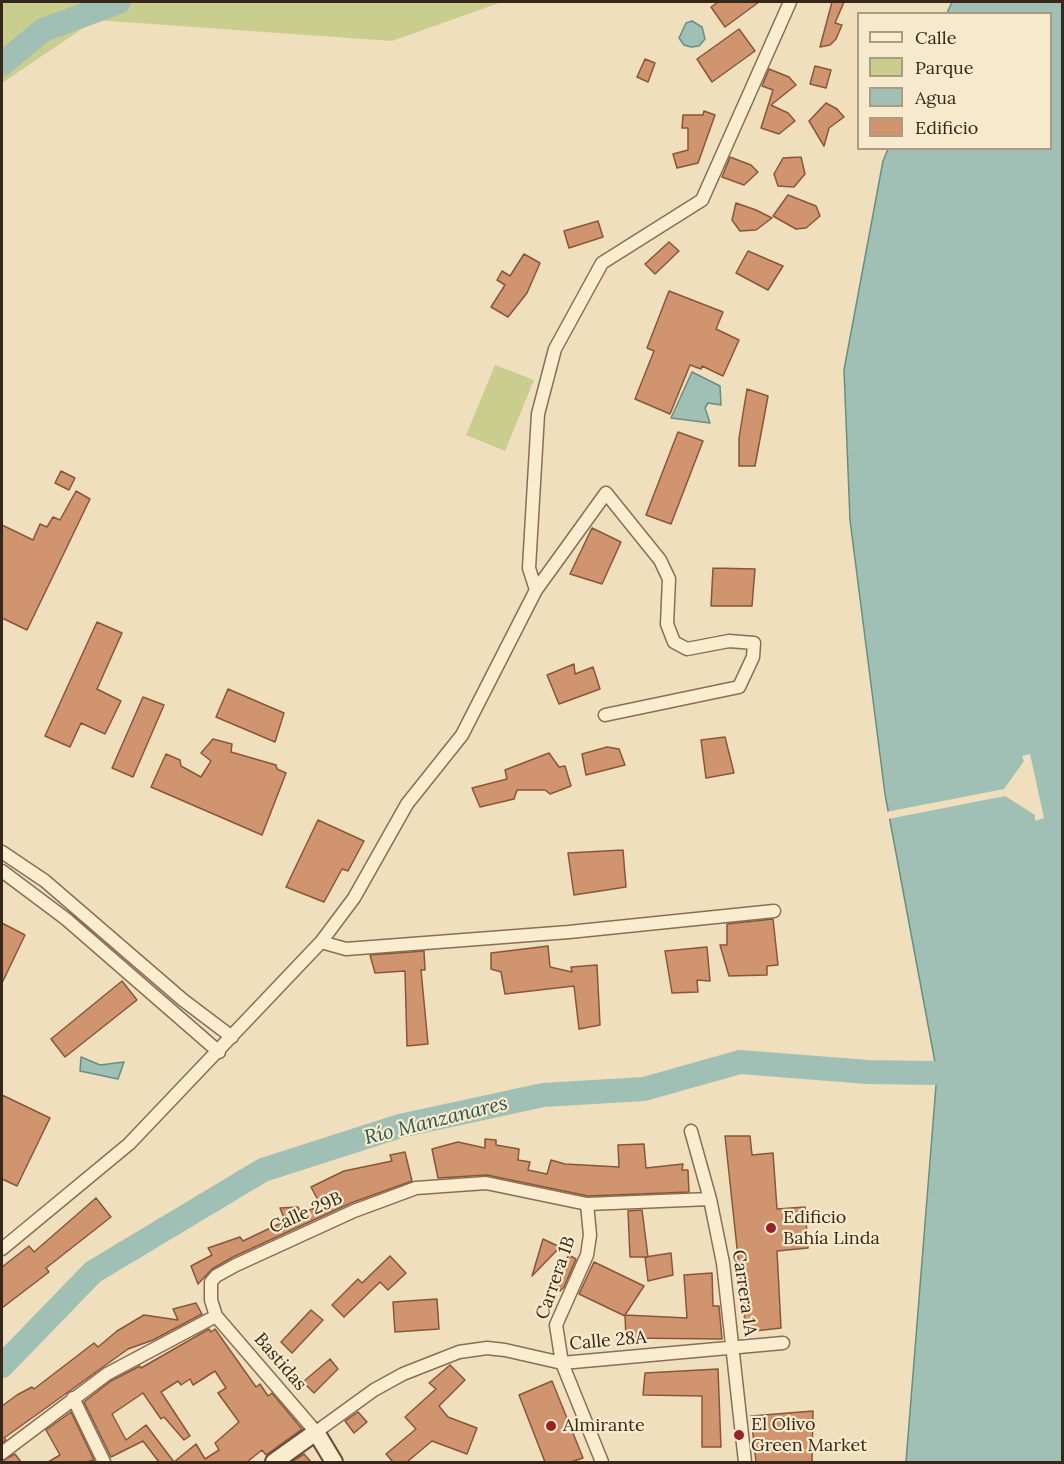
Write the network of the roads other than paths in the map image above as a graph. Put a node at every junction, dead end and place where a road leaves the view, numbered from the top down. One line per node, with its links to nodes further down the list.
1 (790, 2): 2 (street)
2 (536, 590): 3 (street); 7 (street)
3 (605, 715)
4 (2, 852): 8 (street)
5 (2, 871): 9 (street)
6 (774, 911): 7 (street)
7 (321, 942): 8 (street)
8 (232, 1037): 9 (street)
9 (219, 1052): 13 (street)
10 (691, 1131): 11 (street, Carrera 1A)
11 (710, 1199): 12 (street, Calle 29B); 16 (street, Carrera 1A)
12 (587, 1204): 14 (street, Calle 29B); 17 (street, Carrera 1B)
13 (2, 1249)
14 (216, 1316): 18 (street); 19 (street, Bastidas)
15 (783, 1343): 16 (street, Calle 28A)
16 (733, 1348): 17 (street, Calle 28A); 25 (street, Carrera 1A)
17 (562, 1363): 19 (street, Calle 28A); 24 (street, Carrera 1B)
18 (72, 1398): 20 (street); 21 (street)
19 (316, 1432): 22 (street); 23 (street)
20 (2, 1453)
21 (104, 1462)
22 (274, 1462)
23 (334, 1462)
24 (602, 1462)
25 (745, 1462)

